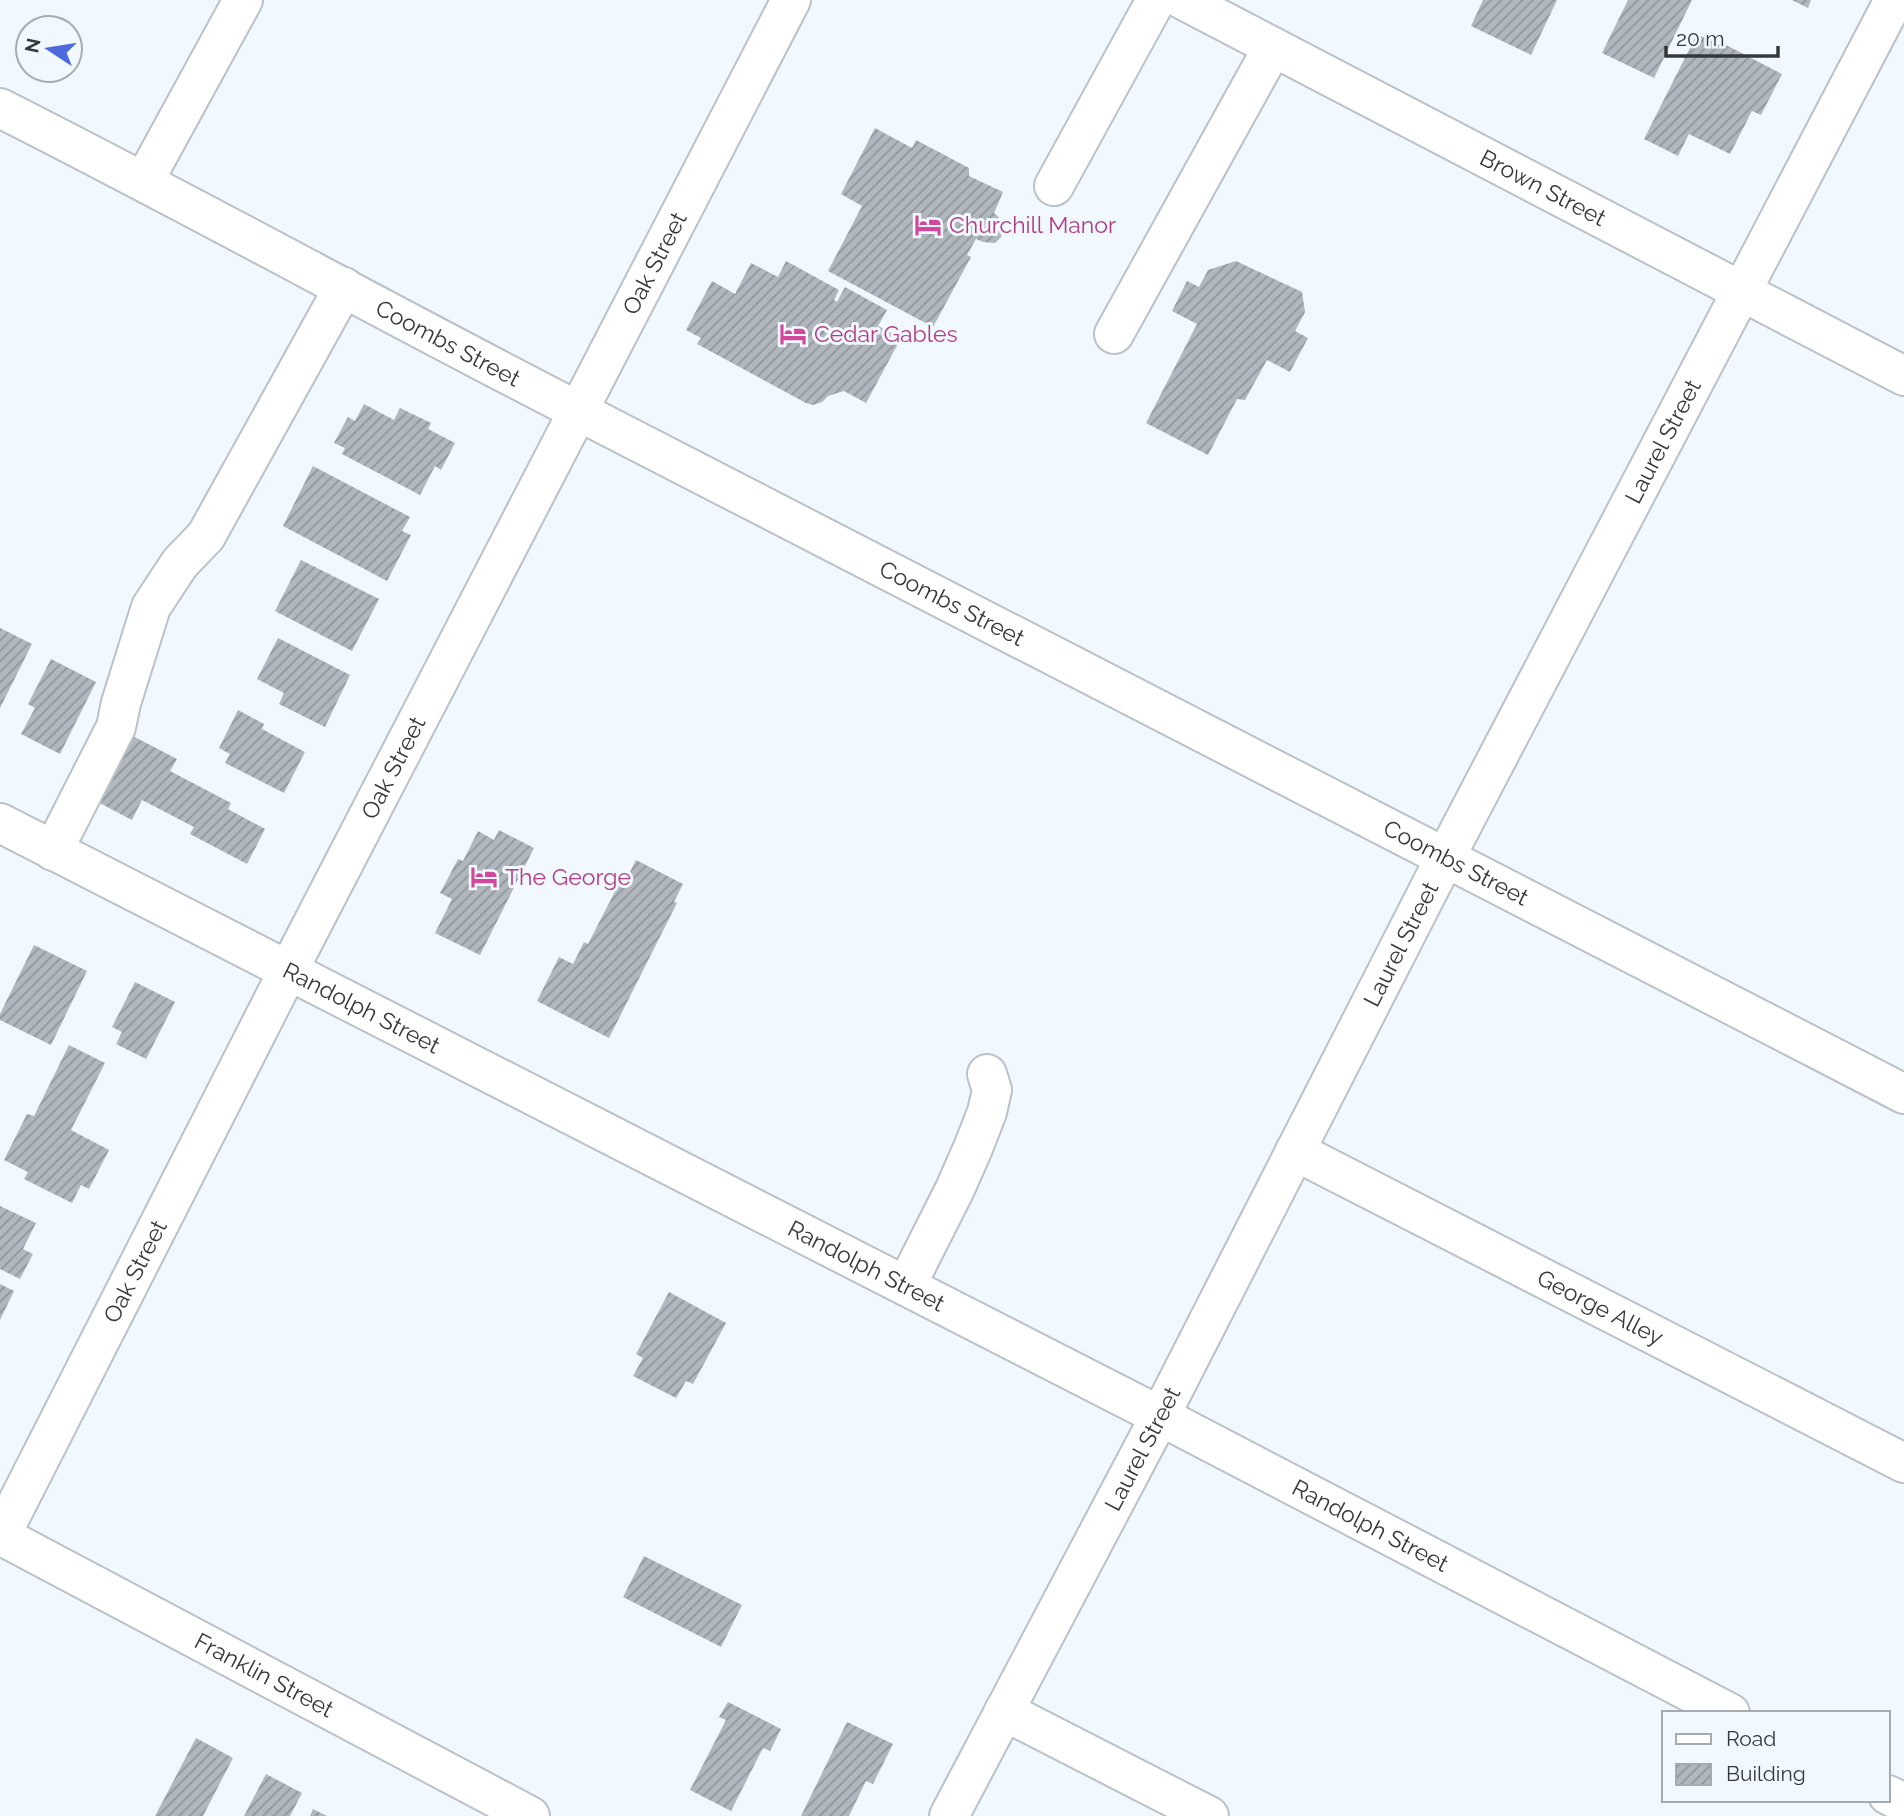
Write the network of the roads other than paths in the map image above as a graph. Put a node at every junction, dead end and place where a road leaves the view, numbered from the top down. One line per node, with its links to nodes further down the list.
1 (243, 0): 8 (street)
2 (791, 0): 14 (street, Oak Street)
3 (1156, 0): 9 (street)
4 (1183, 0): 6 (street, Brown Street)
5 (1894, 0): 11 (street, Laurel Street)
6 (1273, 47): 11 (street, Brown Street); 12 (street)
7 (0, 108): 8 (street, Coombs Street)
8 (144, 181): 10 (street, Coombs Street)
9 (1054, 186)
10 (344, 287): 14 (street, Coombs Street); 16 (street)
11 (1741, 291): 13 (street, Brown Street); 17 (street, Laurel Street)
12 (1114, 334)
13 (1904, 376)
14 (577, 410): 17 (street, Coombs Street); 18 (street, Oak Street)
15 (0, 823): 16 (street, Randolph Street)
16 (53, 850): 18 (street, Randolph Street)
17 (1446, 856): 20 (street, Coombs Street); 21 (street, Laurel Street)
18 (288, 971): 22 (street, Randolph Street); 25 (street, Oak Street)
19 (987, 1074): 22 (street)
20 (1904, 1094)
21 (1295, 1151): 23 (street, Laurel Street); 24 (street, George Alley)
22 (906, 1286): 23 (street, Randolph Street)
23 (1160, 1416): 26 (street, Laurel Street); 27 (street, Randolph Street)
24 (1904, 1463)
25 (0, 1536): 28 (street, Franklin Street)
26 (1004, 1711): 29 (street, Laurel Street); 30 (street)
27 (1726, 1711)
28 (530, 1816)
29 (949, 1816)
30 (1209, 1816)

